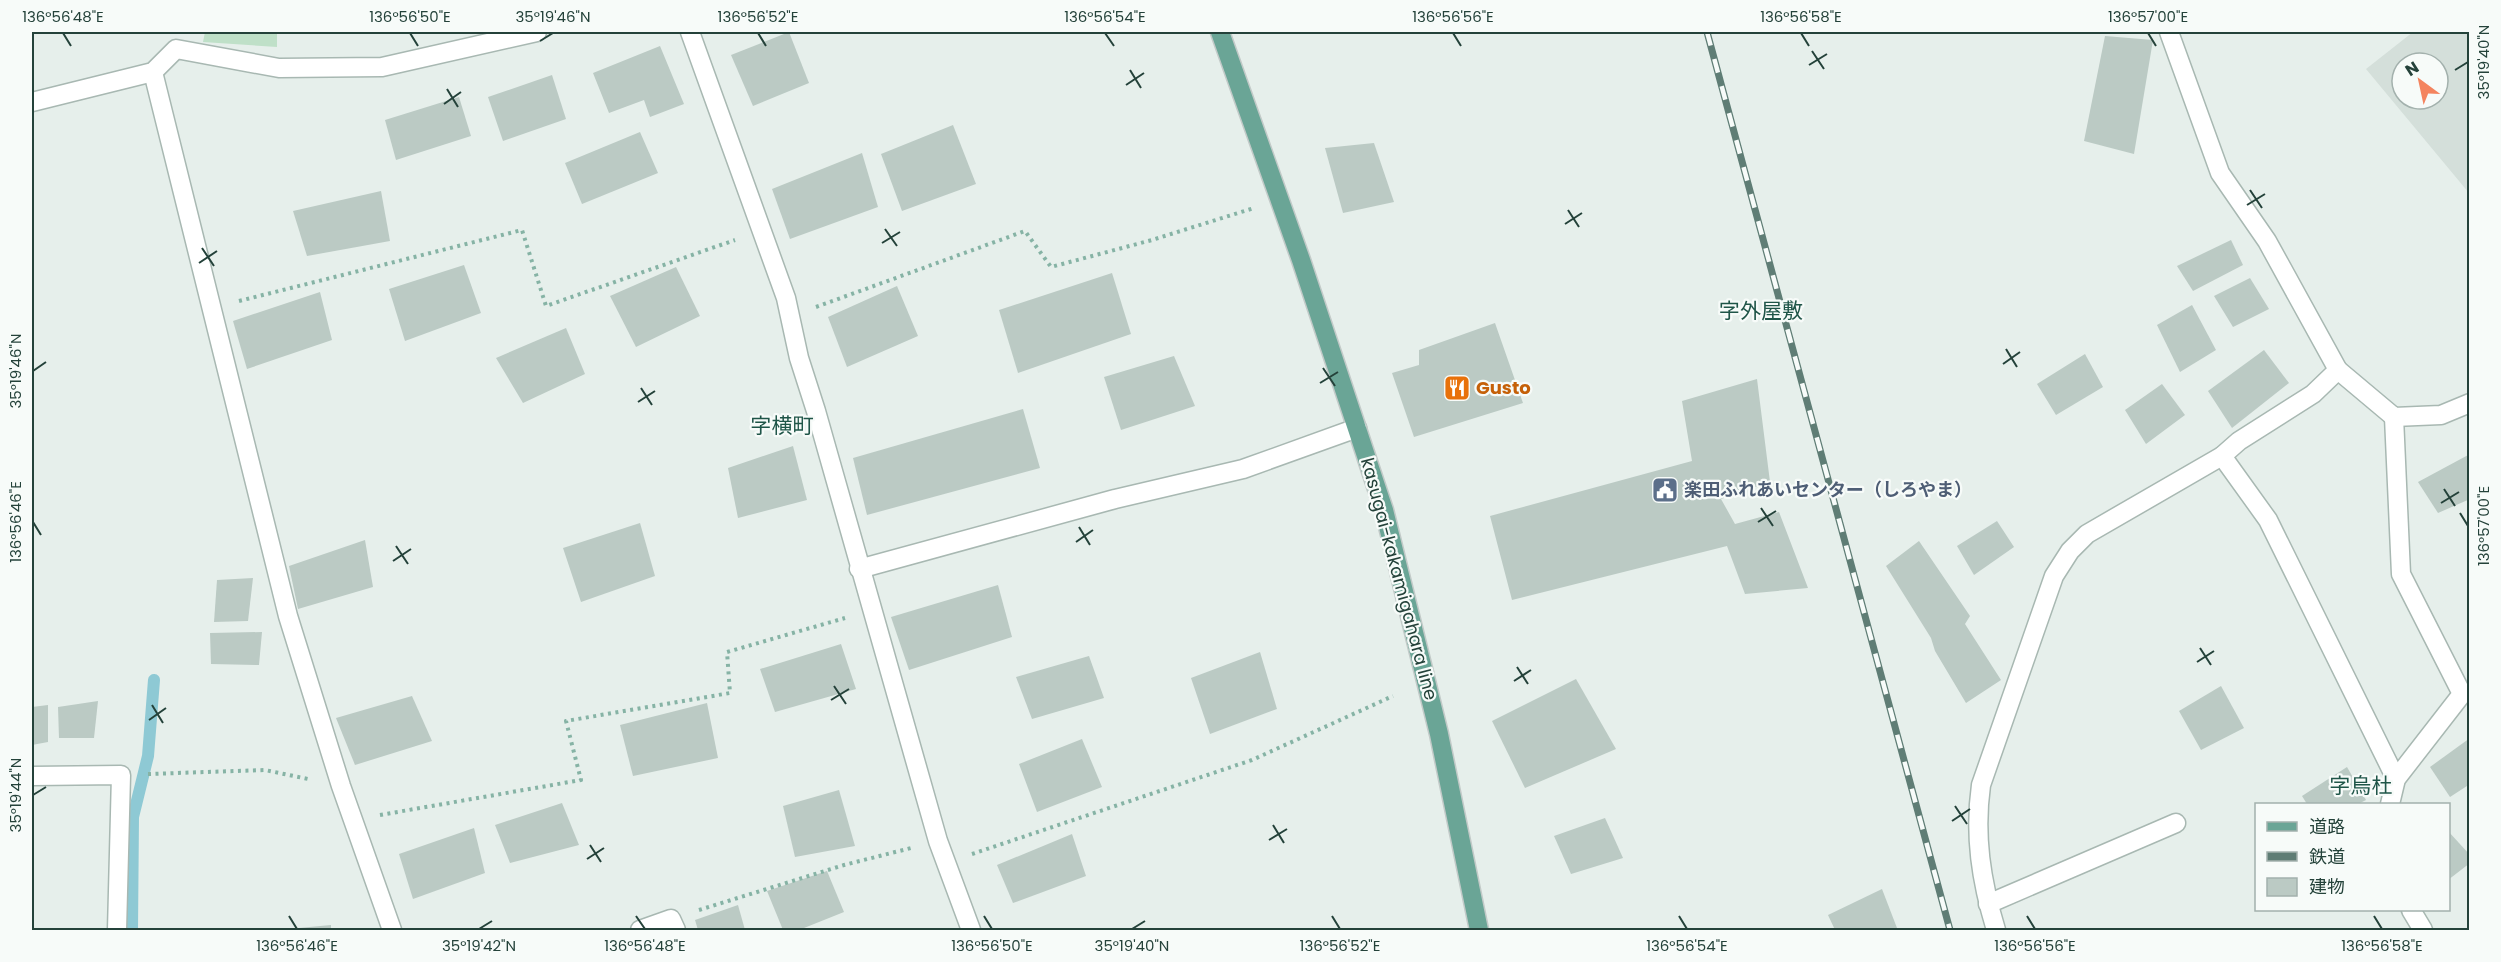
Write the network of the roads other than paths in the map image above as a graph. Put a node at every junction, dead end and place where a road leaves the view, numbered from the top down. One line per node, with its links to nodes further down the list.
1 (537, 32): 5 (street)
2 (690, 32): 13 (street)
3 (1220, 32): 11 (main road, kasugai-kakamigahara line)
4 (2169, 32): 8 (street)
5 (176, 40): 6 (street)
6 (153, 72): 7 (street); 22 (street)
7 (32, 102)
8 (2338, 370): 10 (street); 12 (street)
9 (2469, 403): 10 (street)
10 (2394, 417): 15 (street)
11 (1357, 428): 13 (street); 25 (main road, kasugai-kakamigahara line)
12 (2222, 456): 15 (street); 18 (street)
13 (859, 569): 24 (street)
14 (32, 776): 21 (street)
15 (2396, 779): 16 (street)
16 (2390, 803)
17 (2176, 823): 18 (street)
18 (1988, 904): 26 (street)
19 (2411, 911): 27 (street)
20 (673, 925): 23 (street)
21 (117, 930)
22 (392, 930)
23 (640, 930)
24 (971, 930)
25 (1479, 930)
26 (1996, 930)
27 (2423, 930)

